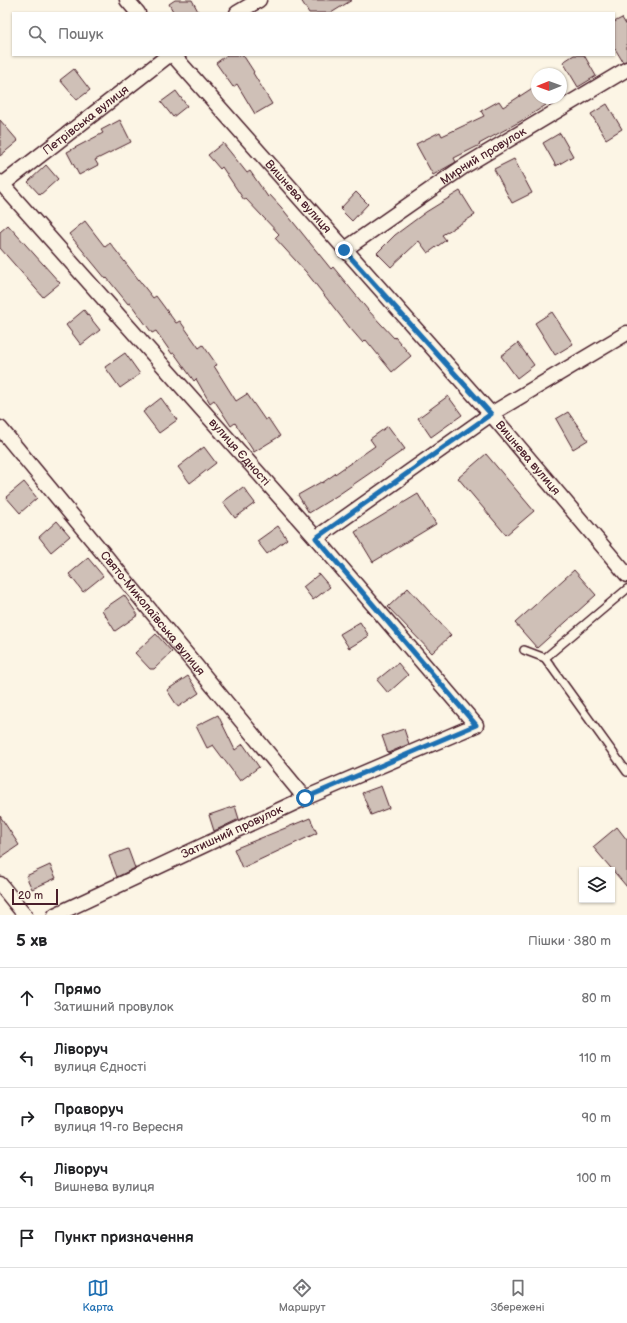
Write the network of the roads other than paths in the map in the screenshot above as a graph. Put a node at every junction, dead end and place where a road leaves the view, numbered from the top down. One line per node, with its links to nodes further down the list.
1 (128, 0): 3 (street)
2 (259, 0): 4 (street)
3 (137, 12)
4 (239, 12)
5 (168, 56): 8 (street, Петрівська вулиця)
6 (174, 56): 9 (street, Вишнева вулиця)
7 (627, 69): 9 (street, Мирний провулок)
8 (1, 183): 13 (street, вулиця Єдності)
9 (344, 250): 11 (street, Вишнева вулиця)
10 (627, 333): 11 (street)
11 (491, 414): 13 (street); 14 (street, Вишнева вулиця)
12 (0, 428): 20 (street, Свято-Миколаївська вулиця)
13 (316, 538): 18 (street, вулиця Єдності)
14 (627, 574)
15 (627, 589): 17 (lane)
16 (524, 650): 17 (lane)
17 (545, 658): 19 (lane)
18 (476, 725): 20 (street, Затишний провулок)
19 (627, 772)
20 (305, 798): 23 (street, Затишний провулок)
21 (0, 884): 22 (street)
22 (25, 915)
23 (55, 915)

